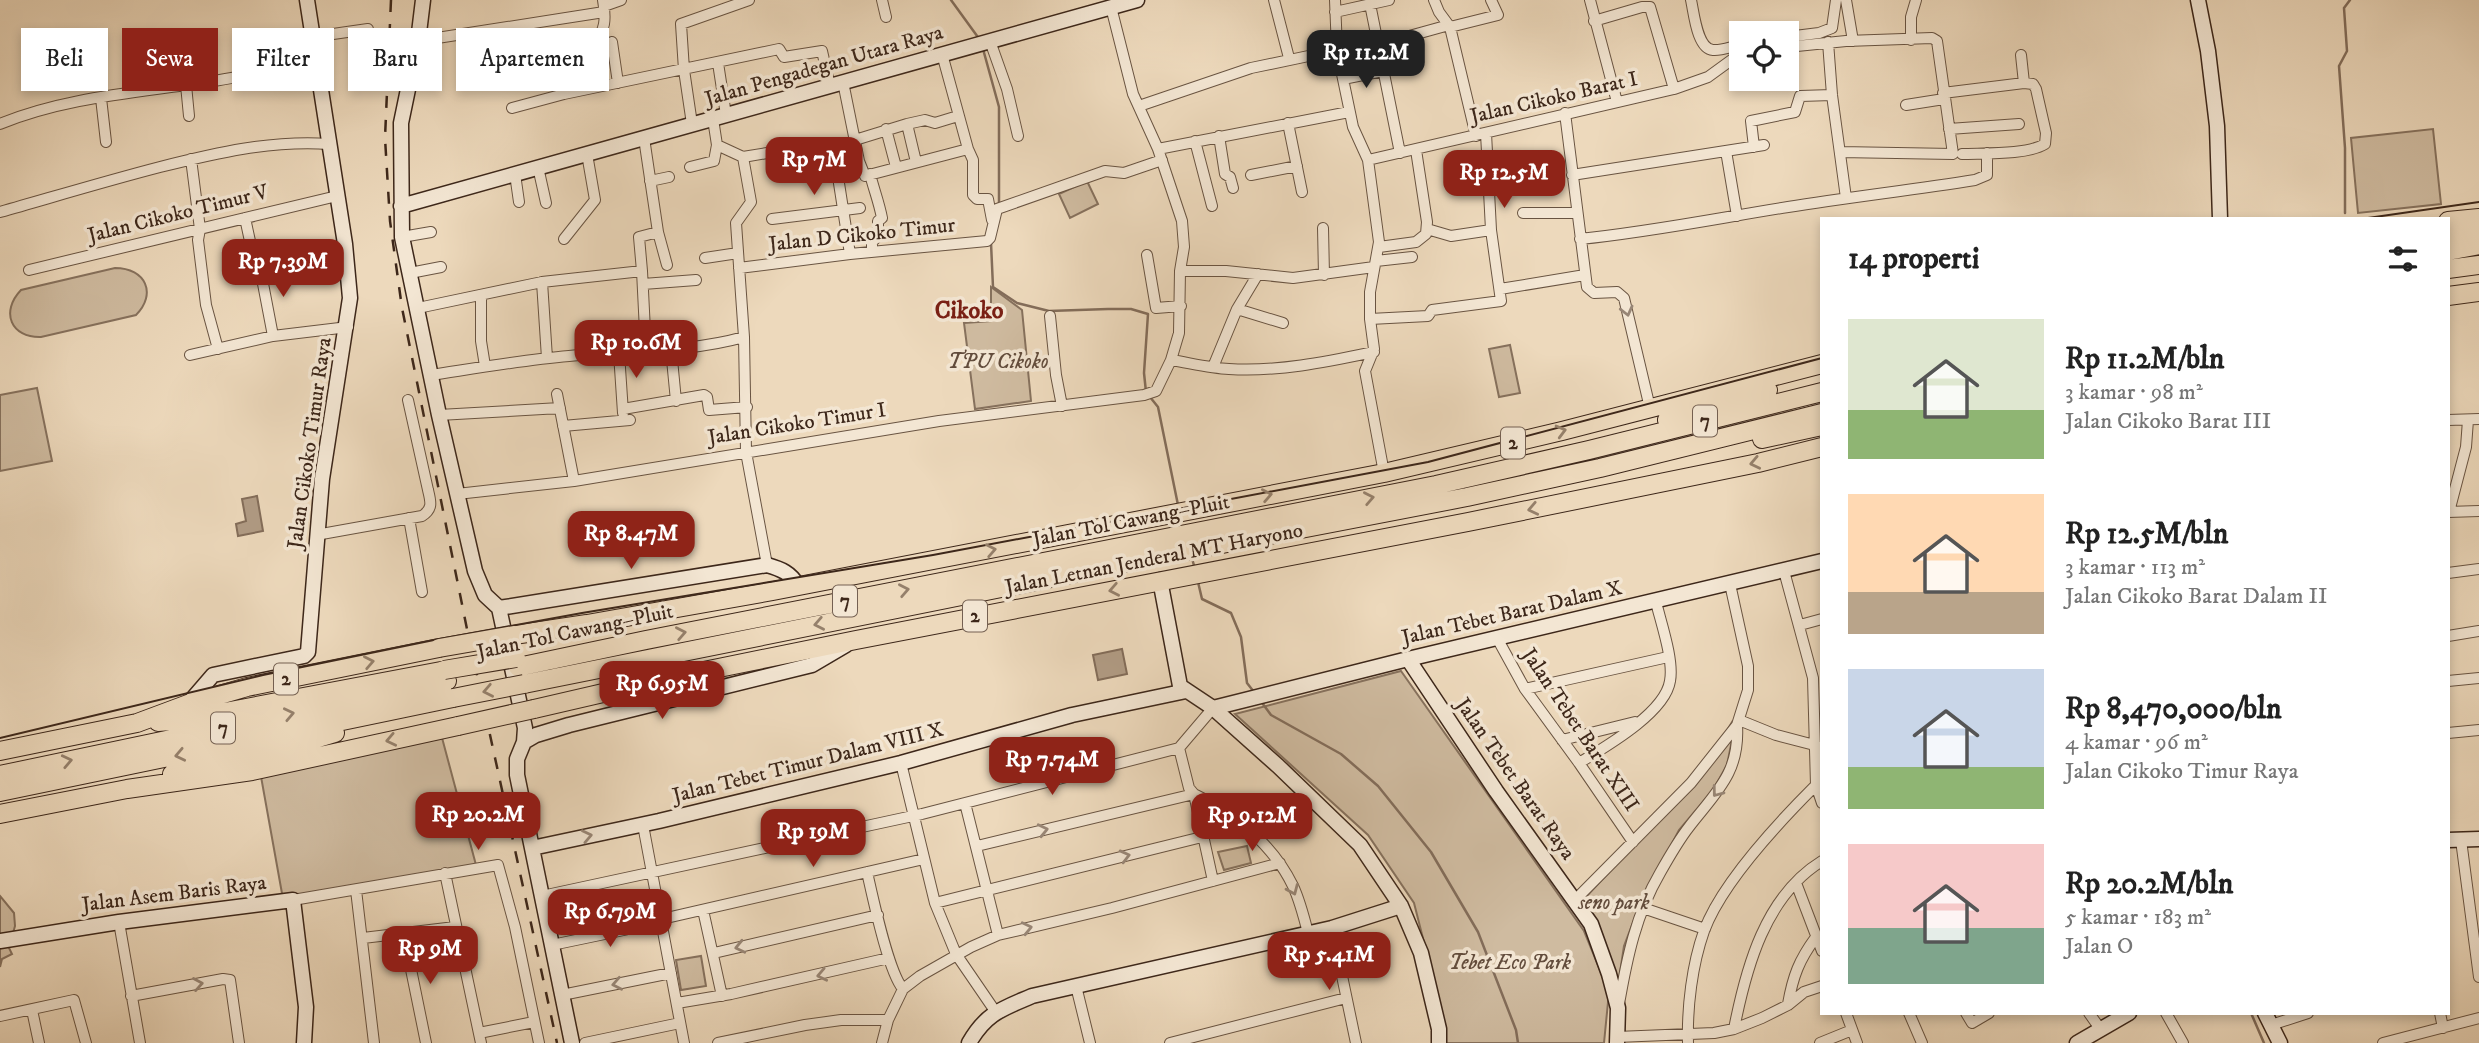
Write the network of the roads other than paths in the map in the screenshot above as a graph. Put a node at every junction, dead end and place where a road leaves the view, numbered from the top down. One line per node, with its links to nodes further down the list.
1 (307, 0): 25 (street, Jalan Cikoko Timur Raya)
2 (423, 0): 26 (street)
3 (621, 0): 19 (street)
4 (749, 0): 44 (street)
5 (882, 0): 22 (street)
6 (1134, 0): 20 (street, Jalan Pengadegan Utara Raya)
7 (1275, 0): 41 (street)
8 (1335, 0): 21 (street)
9 (1389, 0): 18 (street)
10 (1434, 0): 24 (street)
11 (1490, 0): 24 (street)
12 (1590, 0): 23 (street)
13 (1691, 0): 37 (street)
14 (1836, 0): 29 (street)
15 (1846, 0): 32 (street)
16 (1916, 0): 31 (street)
17 (2198, 0): 123 (street)
18 (1370, 4): 21 (street); 45 (street)
19 (604, 6): 27 (street); 28 (street)
20 (1111, 7): 35 (street, Jalan Pengadegan Utara Raya); 60 (street)
21 (1335, 12): 38 (street)
22 (886, 17)
23 (1594, 20): 50 (street); 58 (street)
24 (1449, 26): 30 (street); 74 (street)
25 (311, 28)
26 (420, 28)
27 (604, 28)
28 (442, 36)
29 (1799, 36)
30 (1402, 38)
31 (1911, 40): 32 (street); 56 (street)
32 (1853, 41): 33 (street)
33 (1828, 42): 36 (street); 55 (street)
34 (612, 43): 47 (street)
35 (984, 43): 39 (street, Jalan Pengadegan Utara Raya); 75 (street)
36 (1799, 46)
37 (1729, 47)
38 (1337, 50): 41 (street); 46 (street)
39 (942, 54): 49 (street, Jalan Pengadegan Utara Raya); 66 (street)
40 (2021, 55): 48 (street)
41 (1289, 58): 60 (street)
42 (1729, 62): 50 (street, Jalan Cikoko Barat I)
43 (718, 63): 44 (street); 49 (street); 65 (street)
44 (684, 70): 47 (street); 69 (street)
45 (1383, 71): 46 (street); 88 (street)
46 (1343, 79): 62 (street)
47 (618, 83): 61 (street)
48 (2024, 83): 56 (street); 89 (street)
49 (837, 84): 65 (street, Jalan Pengadegan Utara Raya); 78 (street)
50 (1674, 89): 58 (street, Jalan Cikoko Barat I)
51 (147, 91): 57 (street)
52 (187, 91): 64 (street)
53 (321, 91): 81 (street, Jalan Cikoko Timur Raya)
54 (408, 91): 116 (street)
55 (1832, 94): 86 (street); 87 (street)
56 (1944, 96): 59 (street); 73 (street)
57 (101, 98): 68 (street); 80 (street)
58 (1617, 102): 63 (street, Jalan Cikoko Barat I)
59 (1906, 105)
60 (1139, 106): 84 (street)
61 (512, 108)
62 (1349, 112): 67 (street); 95 (street)
63 (1565, 113): 74 (street, Jalan Cikoko Barat I); 106 (street)
64 (190, 116)
65 (720, 117): 69 (street, Jalan Pengadegan Utara Raya); 82 (street)
66 (958, 117): 70 (street); 83 (street)
67 (1288, 123): 76 (street); 99 (street)
68 (0, 124)
69 (692, 124): 77 (street, Jalan Pengadegan Utara Raya)
70 (907, 124): 72 (street); 97 (street)
71 (2019, 124): 73 (street)
72 (886, 129): 78 (street); 102 (street)
73 (1950, 129): 87 (street)
74 (1481, 134): 85 (street, Jalan Cikoko Barat I); 132 (street)
75 (1018, 135)
76 (1219, 136): 79 (street); 109 (street)
77 (644, 138): 90 (street, Jalan Pengadegan Utara Raya); 108 (street)
78 (855, 140): 96 (street)
79 (1195, 141): 84 (street); 115 (street)
80 (106, 142)
81 (329, 144): 93 (street); 111 (street, Jalan Cikoko Timur Raya)
82 (717, 145): 92 (street); 101 (street)
83 (968, 149): 97 (street); 128 (street)
84 (1158, 149): 94 (street)
85 (1416, 150): 88 (street, Jalan Cikoko Barat I); 131 (street)
86 (1726, 151): 106 (street); 122 (street)
87 (1840, 152): 112 (street)
88 (1400, 153): 95 (street, Jalan Cikoko Barat I)
89 (1987, 153): 91 (street); 112 (street)
90 (587, 154): 100 (street, Jalan Pengadegan Utara Raya); 138 (street)
91 (1962, 154)
92 (743, 157): 98 (street); 144 (street)
93 (191, 159): 119 (street); 130 (street)
94 (1162, 160): 128 (street); 160 (street)
95 (1368, 160): 141 (street)
96 (859, 161): 98 (street); 104 (street)
97 (916, 162): 102 (street)
98 (836, 164): 118 (street)
99 (1297, 166): 105 (street); 110 (street)
100 (538, 167): 103 (street, Jalan Pengadegan Utara Raya); 114 (street)
101 (690, 167)
102 (896, 167): 104 (street)
103 (515, 174): 113 (street); 116 (street, Jalan Pengadegan Utara Raya)
104 (868, 175): 143 (street)
105 (1251, 175)
106 (1572, 175): 121 (street)
107 (669, 177): 108 (street)
108 (650, 181): 135 (street)
109 (1233, 188)
110 (1302, 192)
111 (337, 196): 124 (street, Jalan Cikoko Timur V); 180 (street, Jalan Cikoko Timur Raya)
112 (1846, 198): 122 (street)
113 (519, 202)
114 (546, 203)
115 (1212, 205)
116 (401, 206): 137 (street)
117 (860, 208): 118 (street)
118 (845, 209): 126 (street); 145 (street)
119 (0, 212)
120 (1523, 213): 121 (street)
121 (1577, 214): 139 (street)
122 (1737, 216): 139 (street)
123 (2220, 217)
124 (245, 218): 130 (street, Jalan Cikoko Timur V); 155 (street)
125 (2479, 218): 127 (highway)
126 (772, 219)
127 (2450, 221)
128 (992, 224): 143 (street, Jalan D Cikoko Timur)
129 (1323, 228): 163 (street)
130 (200, 229): 157 (street, Jalan Cikoko Timur V); 183 (street)
131 (1427, 229): 132 (street); 141 (street)
132 (1491, 230): 170 (street)
133 (2479, 230): 136 (highway)
134 (431, 232): 137 (street)
135 (658, 232): 151 (street); 159 (street)
136 (2450, 234)
137 (402, 237): 161 (street)
138 (564, 239)
139 (1580, 239): 164 (street)
140 (2479, 245): 142 (highway)
141 (1379, 247): 150 (street)
142 (2450, 251)
143 (872, 252): 145 (street, Jalan D Cikoko Timur)
144 (738, 253): 149 (street); 154 (street)
145 (850, 254): 154 (street, Jalan D Cikoko Timur)
146 (1147, 255): 174 (street)
147 (330, 257): 155 (street)
148 (1412, 257): 150 (street)
149 (705, 258)
150 (1375, 264): 163 (street); 178 (street)
151 (667, 265)
152 (2479, 265): 156 (highway)
153 (441, 267): 161 (street)
154 (739, 268): 182 (street)
155 (258, 269): 158 (street); 181 (street)
156 (2450, 269)
157 (29, 270)
158 (234, 271)
159 (642, 271): 166 (street); 168 (street)
160 (1181, 271): 162 (street); 174 (street)
161 (410, 273): 175 (street)
162 (1258, 274): 163 (street); 176 (street)
163 (1324, 275)
164 (1585, 275): 170 (street); 203 (street, one-way to 203)
165 (696, 280): 168 (street)
166 (542, 282): 172 (street); 189 (street)
167 (2479, 282): 169 (highway)
168 (643, 284): 185 (street)
169 (2450, 286)
170 (1500, 289): 178 (street)
171 (2479, 292): 173 (highway)
172 (481, 295): 175 (street); 192 (street)
173 (2450, 296)
174 (1181, 306): 190 (street)
175 (418, 308): 194 (street)
176 (1237, 309): 179 (street); 193 (street)
177 (1049, 316): 200 (street)
178 (1370, 319): 186 (street)
179 (1283, 323)
180 (348, 327): 181 (street); 223 (street, Jalan Cikoko Timur Raya)
181 (273, 336): 183 (street)
182 (744, 337): 184 (street); 201 (street)
183 (218, 349): 188 (street)
184 (671, 349): 185 (street); 199 (street)
185 (646, 351): 187 (street)
186 (1374, 352): 193 (street); 216 (street)
187 (619, 353): 189 (street); 204 (street)
188 (190, 355)
189 (547, 358): 192 (street)
190 (1171, 360): 193 (street); 200 (street, Jalan Cikoko Timur I)
191 (1820, 365): 203 (highway, Jalan Letnan Jenderal MT Haryono / 2)
192 (485, 366): 194 (street)
193 (1213, 367)
194 (431, 375): 206 (street)
195 (1820, 375): 212 (highway)
196 (1820, 392): 212 (highway, Jalan Tol Cawang–Pluit / 7)
197 (557, 394): 202 (street)
198 (408, 400): 222 (street)
199 (676, 401): 201 (street); 204 (street)
200 (1062, 406): 213 (street, Jalan Cikoko Timur I)
201 (747, 407): 213 (street)
202 (560, 408): 206 (street); 209 (street)
203 (1650, 408): 216 (highway, Jalan Letnan Jenderal MT Haryono / 2, one-way to 203)
204 (623, 409): 209 (street)
205 (1820, 413): 214 (highway, Jalan Tol Cawang–Pluit / 7)
206 (439, 415): 218 (street)
207 (2474, 419): 208 (street); 215 (street)
208 (2450, 420)
209 (563, 426): 217 (street)
210 (1820, 426): 214 (highway)
211 (1820, 448): 231 (highway, Jalan Letnan Jenderal MT Haryono / 2, one-way to 231)
212 (1589, 450): 224 (highway, Jalan Tol Cawang–Pluit / 7, one-way to 212)
213 (746, 452): 217 (street, Jalan Cikoko Timur I); 227 (street)
214 (1600, 468): 224 (highway, Jalan Tol Cawang–Pluit / 7)
215 (2454, 472): 219 (street)
216 (1384, 473): 233 (highway, Jalan Letnan Jenderal MT Haryono / 2, one-way to 216)
217 (573, 481): 218 (street, Jalan Cikoko Timur I)
218 (457, 494): 237 (street)
219 (2450, 504)
220 (2479, 511): 221 (street)
221 (2450, 512)
222 (409, 518): 223 (street); 235 (street)
223 (316, 535): 252 (street, Jalan Cikoko Timur Raya)
224 (1208, 538): 225 (highway, Jalan Tol Cawang–Pluit / 7)
225 (1173, 544): 246 (highway, Jalan Tol Cawang–Pluit / 7, one-way to 246); 246 (highway, Jalan Tol Cawang–Pluit / 7, one-way to 225)
226 (1820, 561): 229 (street, Jalan Tebet Barat Dalam X)
227 (767, 565): 233 (street); 234 (street); 237 (street)
228 (2479, 569): 230 (street)
229 (1784, 570): 232 (street, Jalan Tebet Barat Dalam X); 239 (street)
230 (2450, 573)
231 (1160, 580): 245 (highway, Jalan Letnan Jenderal MT Haryono / 2, one-way to 245); 251 (street)
232 (1730, 584): 236 (street, Jalan Tebet Barat Dalam X); 255 (street)
233 (798, 586): 234 (highway, Jalan Letnan Jenderal MT Haryono / 2)
234 (772, 591): 252 (highway, Jalan Letnan Jenderal MT Haryono / 2, one-way to 234, bridge)
235 (422, 592)
236 (1656, 602): 242 (street, Jalan Tebet Barat Dalam X); 243 (street)
237 (499, 608): 259 (street)
238 (1820, 620): 239 (street)
239 (1800, 625): 261 (street)
240 (2479, 631): 241 (street)
241 (2450, 636)
242 (1497, 638): 244 (street, Jalan Tebet Barat Dalam X); 250 (street, Jalan Tebet Barat XIII)
243 (1668, 657): 250 (street); 254 (street)
244 (1408, 659): 253 (street, Jalan Tebet Barat Dalam X); 294 (street, Jalan Tebet Barat Raya)
245 (784, 664): 259 (street); 268 (highway, Jalan Letnan Jenderal MT Haryono / 2, one-way to 268, bridge)
246 (519, 669): 249 (highway, Jalan Tol Cawang–Pluit / 7, bridge); 249 (highway, bridge)
247 (2479, 678): 248 (street)
248 (2450, 681)
249 (446, 687): 256 (highway); 266 (highway, 7, one-way to 249); 268 (highway); 269 (highway, 7, one-way to 269)
250 (1525, 690): 260 (street, Jalan Tebet Barat XIII)
251 (1186, 691): 253 (street); 264 (street, Jalan Tebet Timur Dalam VIII X)
252 (188, 704): 256 (highway, Jalan Letnan Jenderal MT Haryono / 2)
253 (1213, 708): 262 (street); 296 (street)
254 (1639, 722): 260 (street); 265 (street)
255 (1738, 722): 261 (street); 279 (street); 297 (street, one-way to 297)
256 (137, 723): 263 (highway, Jalan Letnan Jenderal MT Haryono / 2)
257 (2479, 730): 258 (street)
258 (2450, 733)
259 (528, 735): 281 (street)
260 (1562, 740): 265 (street, Jalan Tebet Barat XIII)
261 (1818, 747): 267 (street)
262 (1179, 748): 270 (street); 272 (street)
263 (0, 751)
264 (901, 763): 274 (street); 275 (street, Jalan Tebet Timur Dalam VIII X)
265 (1579, 763): 279 (street, Jalan Tebet Barat XIII)
266 (0, 775)
267 (1816, 785): 271 (street); 304 (street)
268 (127, 789): 273 (highway, Jalan Letnan Jenderal MT Haryono / 2)
269 (0, 792)
270 (1194, 794): 276 (street); 280 (street, one-way to 270); 284 (street)
271 (1820, 797)
272 (965, 803): 274 (street); 280 (street)
273 (0, 814)
274 (914, 815): 282 (street); 285 (street)
275 (643, 825): 281 (street, Jalan Tebet Timur Dalam VIII X, one-way to 275); 285 (street)
276 (1202, 837): 288 (street); 291 (street, one-way to 276)
277 (2479, 839): 278 (street)
278 (2454, 840): 317 (street)
279 (1633, 842): 294 (street)
280 (977, 846): 291 (street)
281 (532, 848): 292 (street)
282 (924, 859): 286 (street); 295 (street)
283 (1820, 862): 289 (street)
284 (1280, 863): 288 (street); 305 (street, one-way to 305)
285 (654, 872): 292 (street); 300 (street)
286 (867, 872): 298 (street); 299 (street)
287 (445, 873): 290 (street); 302 (street); 343 (street)
288 (1213, 881): 307 (street, one-way to 288)
289 (1796, 883): 308 (street); 346 (street)
290 (356, 890): 293 (street); 309 (street)
291 (987, 891): 295 (street); 307 (street)
292 (542, 896): 311 (street)
293 (293, 900): 301 (street, Jalan Asem Baris Raya); 356 (street, Jalan Asem Baris Raya)
294 (1575, 900): 327 (street, Jalan Tebet Barat Raya)
295 (935, 903): 314 (street)
296 (1401, 906): 303 (street); 369 (street)
297 (1643, 908): 304 (street); 327 (street)
298 (704, 910): 300 (street); 313 (street)
299 (878, 915): 313 (street, one-way to 313); 315 (street)
300 (662, 921): 311 (street); 316 (street)
301 (119, 922): 310 (street, Jalan Asem Baris Raya); 322 (street)
302 (456, 927): 306 (street); 349 (street)
303 (1332, 928): 305 (street); 324 (street)
304 (1705, 929): 350 (street)
305 (1308, 933): 318 (street)
306 (404, 935): 309 (street); 358 (street)
307 (998, 935): 314 (street)
308 (1816, 937): 312 (street); 326 (street)
309 (363, 938): 357 (street)
310 (0, 941)
311 (552, 945): 321 (street)
312 (1820, 946)
313 (714, 953): 323 (street)
314 (956, 954): 320 (street); 329 (street)
315 (889, 958): 320 (street); 323 (street, one-way to 323)
316 (671, 973): 321 (street, one-way to 321); 325 (street)
317 (2479, 976)
318 (1076, 986): 329 (street); 366 (street)
319 (1820, 987): 326 (street)
320 (903, 989): 342 (street)
321 (562, 995): 360 (street)
322 (131, 996): 354 (street); 355 (street, one-way to 355)
323 (722, 996): 325 (street)
324 (1346, 999): 367 (street); 368 (street)
325 (677, 1003): 344 (street)
326 (1788, 1005): 346 (street)
327 (1618, 1008): 351 (street, Jalan Tebet Barat Raya)
328 (32, 1010): 339 (street); 352 (street); 353 (street)
329 (995, 1012): 365 (street)
330 (1847, 1015): 347 (street)
331 (1910, 1015): 372 (street)
332 (1967, 1015): 333 (street)
333 (1986, 1015)
334 (2090, 1015): 348 (street)
335 (2126, 1015): 348 (street)
336 (2167, 1015): 374 (street)
337 (2295, 1015): 341 (street)
338 (2440, 1015): 345 (street)
339 (0, 1016)
340 (2479, 1018): 345 (street)
341 (2268, 1019): 375 (street)
342 (888, 1020): 363 (street); 364 (street)
343 (534, 1022): 349 (street); 359 (street)
344 (680, 1023): 361 (street); 362 (street)
345 (2443, 1028): 376 (street)
346 (1734, 1029): 350 (street)
347 (1852, 1030): 370 (street); 371 (street)
348 (2101, 1030): 373 (street)
349 (480, 1038)
350 (1687, 1039): 351 (street)
351 (1617, 1040)
352 (39, 1043)
353 (86, 1043)
354 (140, 1043)
355 (239, 1043)
356 (304, 1043)
357 (374, 1043)
358 (426, 1043)
359 (539, 1043)
360 (572, 1043)
361 (585, 1043)
362 (684, 1043)
363 (718, 1043)
364 (882, 1043)
365 (969, 1043)
366 (1090, 1043)
367 (1170, 1043)
368 (1356, 1043)
369 (1439, 1043)
370 (1821, 1043)
371 (1857, 1043)
372 (1922, 1043)
373 (2077, 1043)
374 (2183, 1043)
375 (2280, 1043)
376 (2383, 1043)

